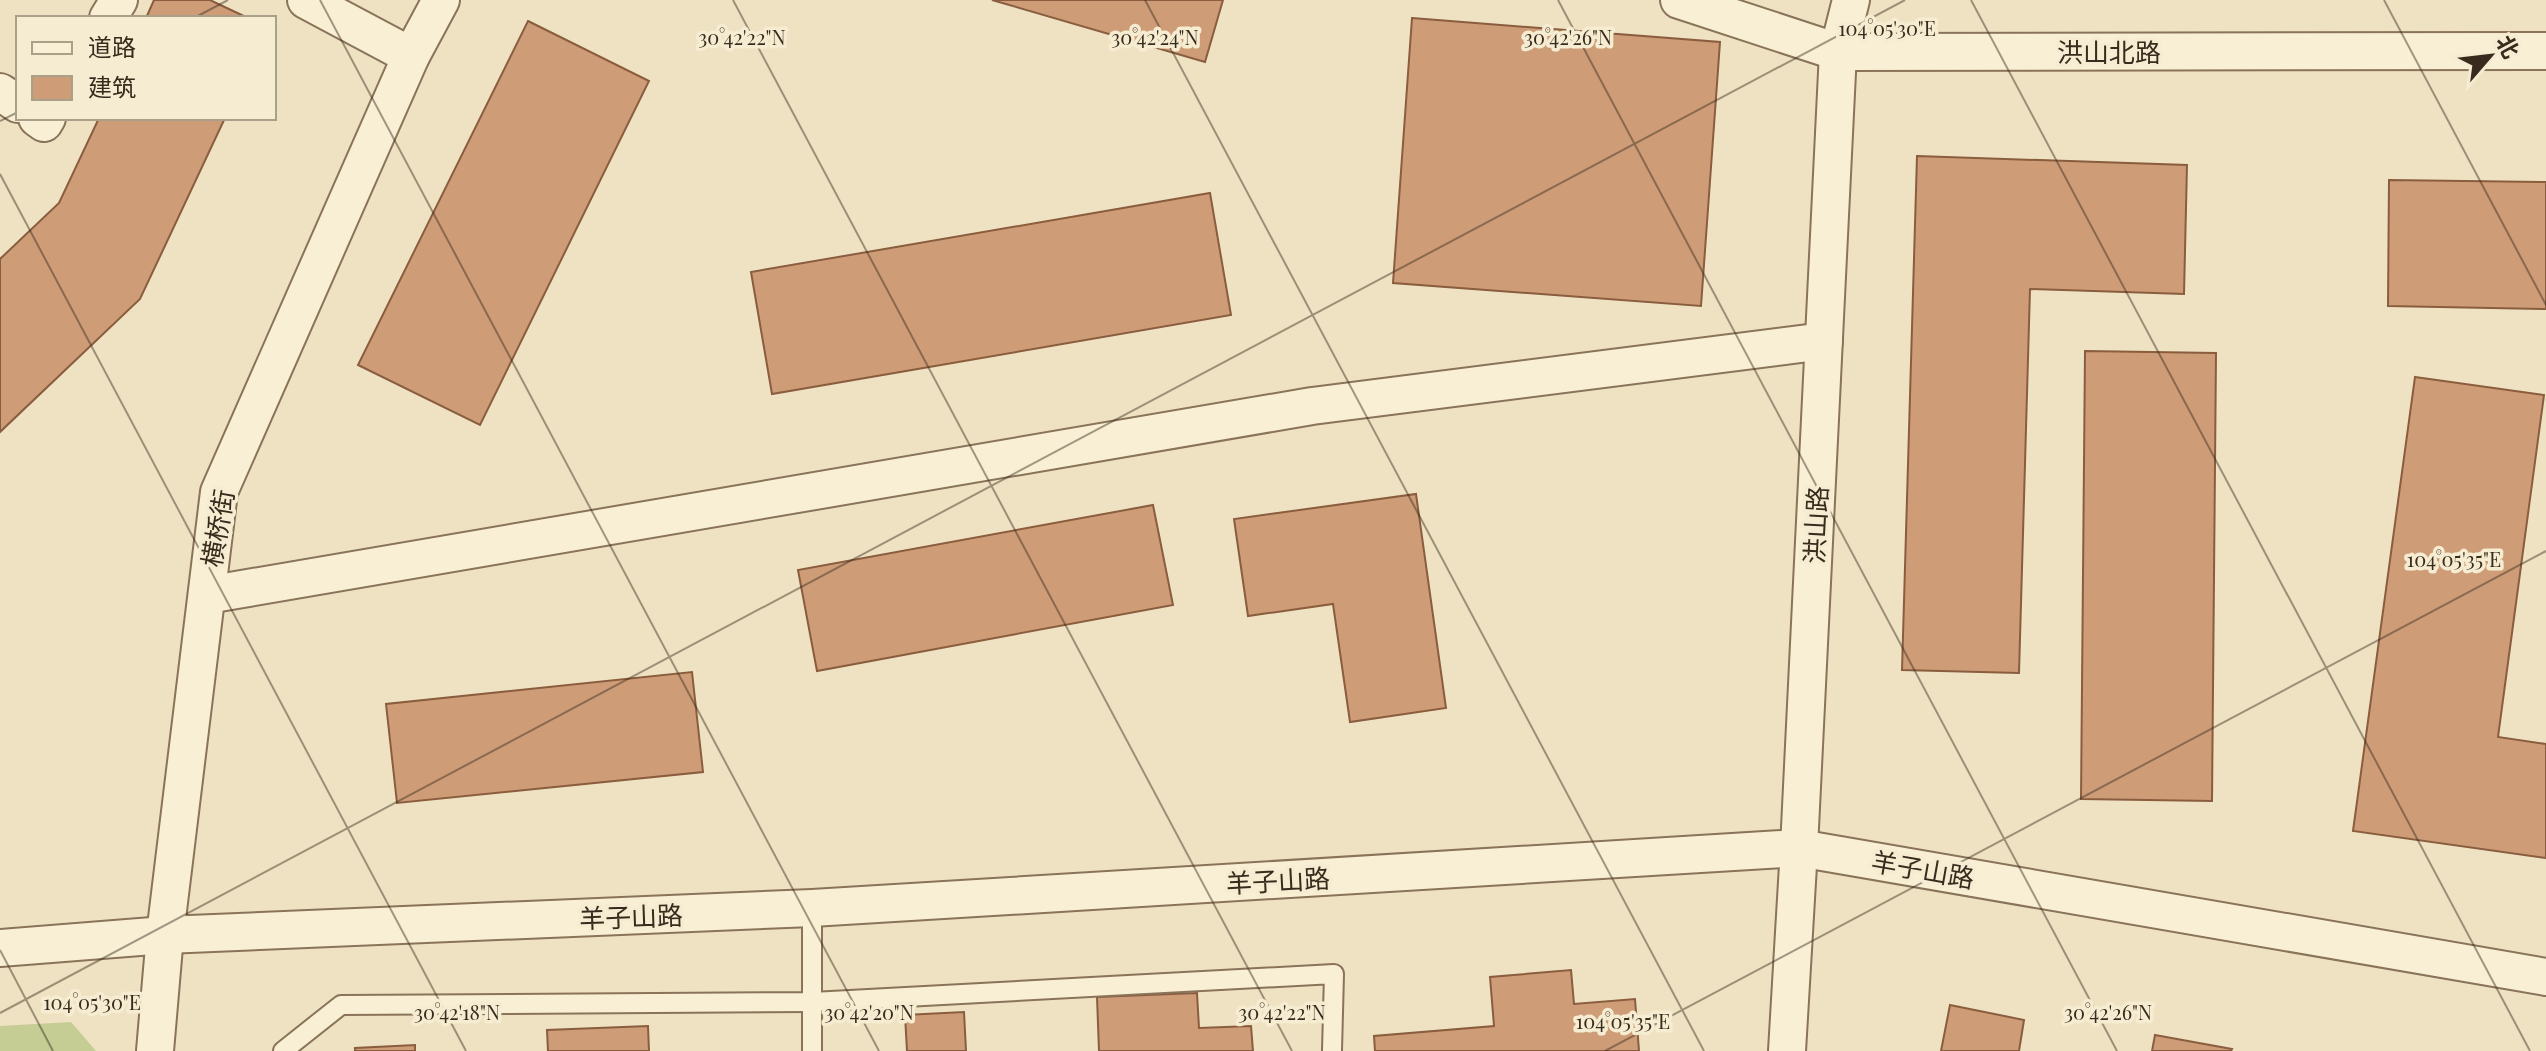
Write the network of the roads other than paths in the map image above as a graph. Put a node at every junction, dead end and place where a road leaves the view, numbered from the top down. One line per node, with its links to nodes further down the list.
1 (306, 0): 7 (street)
2 (441, 0): 7 (street, 横桥街)
3 (1679, 0): 6 (street, 洪山北路)
4 (1851, 0): 6 (street, 洪山路)
5 (2546, 51): 6 (street, 洪山北路)
6 (1838, 52): 8 (street, 洪山路)
7 (411, 56): 9 (street, 横桥街)
8 (1824, 341): 9 (street); 10 (street, 洪山路)
9 (207, 595): 12 (street, 横桥街)
10 (1799, 848): 11 (street, 羊子山路); 14 (street, 羊子山路); 20 (street, 洪山路)
11 (812, 908): 12 (street, 羊子山路); 15 (lane)
12 (165, 935): 13 (street, 羊子山路); 16 (street, 横桥街)
13 (0, 948)
14 (2546, 977)
15 (812, 1002): 17 (lane); 18 (lane); 19 (lane)
16 (155, 1051)
17 (283, 1051)
18 (812, 1051)
19 (1332, 1051)
20 (1787, 1051)

